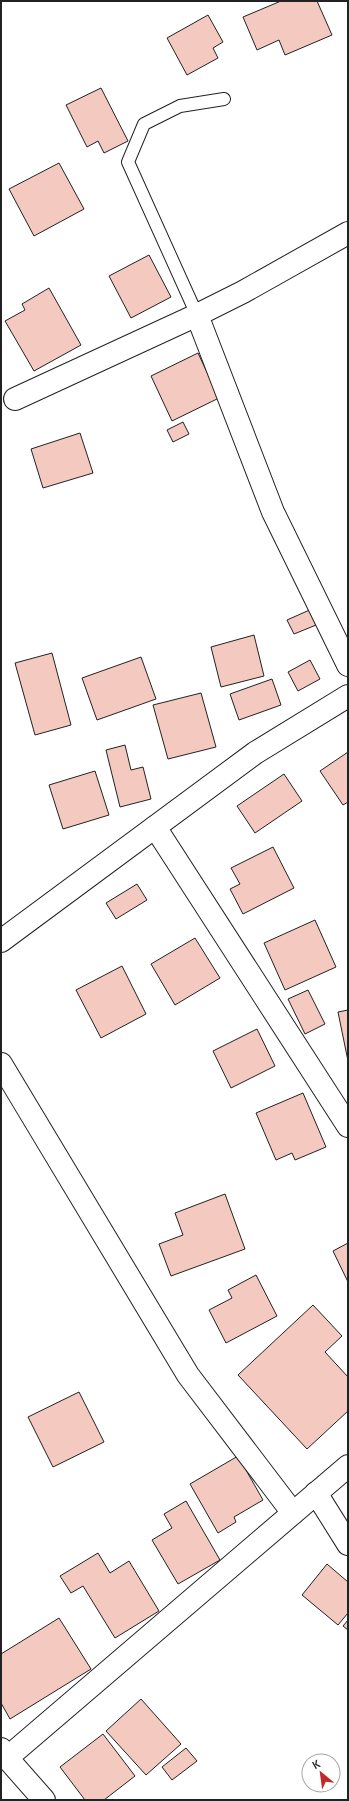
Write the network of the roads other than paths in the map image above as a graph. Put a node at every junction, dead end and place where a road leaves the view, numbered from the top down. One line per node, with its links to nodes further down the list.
1 (224, 99): 3 (lane)
2 (348, 233): 3 (street)
3 (197, 314): 4 (street); 5 (street)
4 (15, 399)
5 (348, 665)
6 (345, 704): 7 (street)
7 (155, 827): 8 (street); 10 (street)
8 (1, 941)
9 (1, 1064): 13 (street)
10 (348, 1126)
11 (348, 1466): 12 (street)
12 (316, 1493): 13 (street); 14 (street)
13 (293, 1513): 15 (street)
14 (348, 1544)
15 (3, 1757): 16 (street)
16 (44, 1800)

